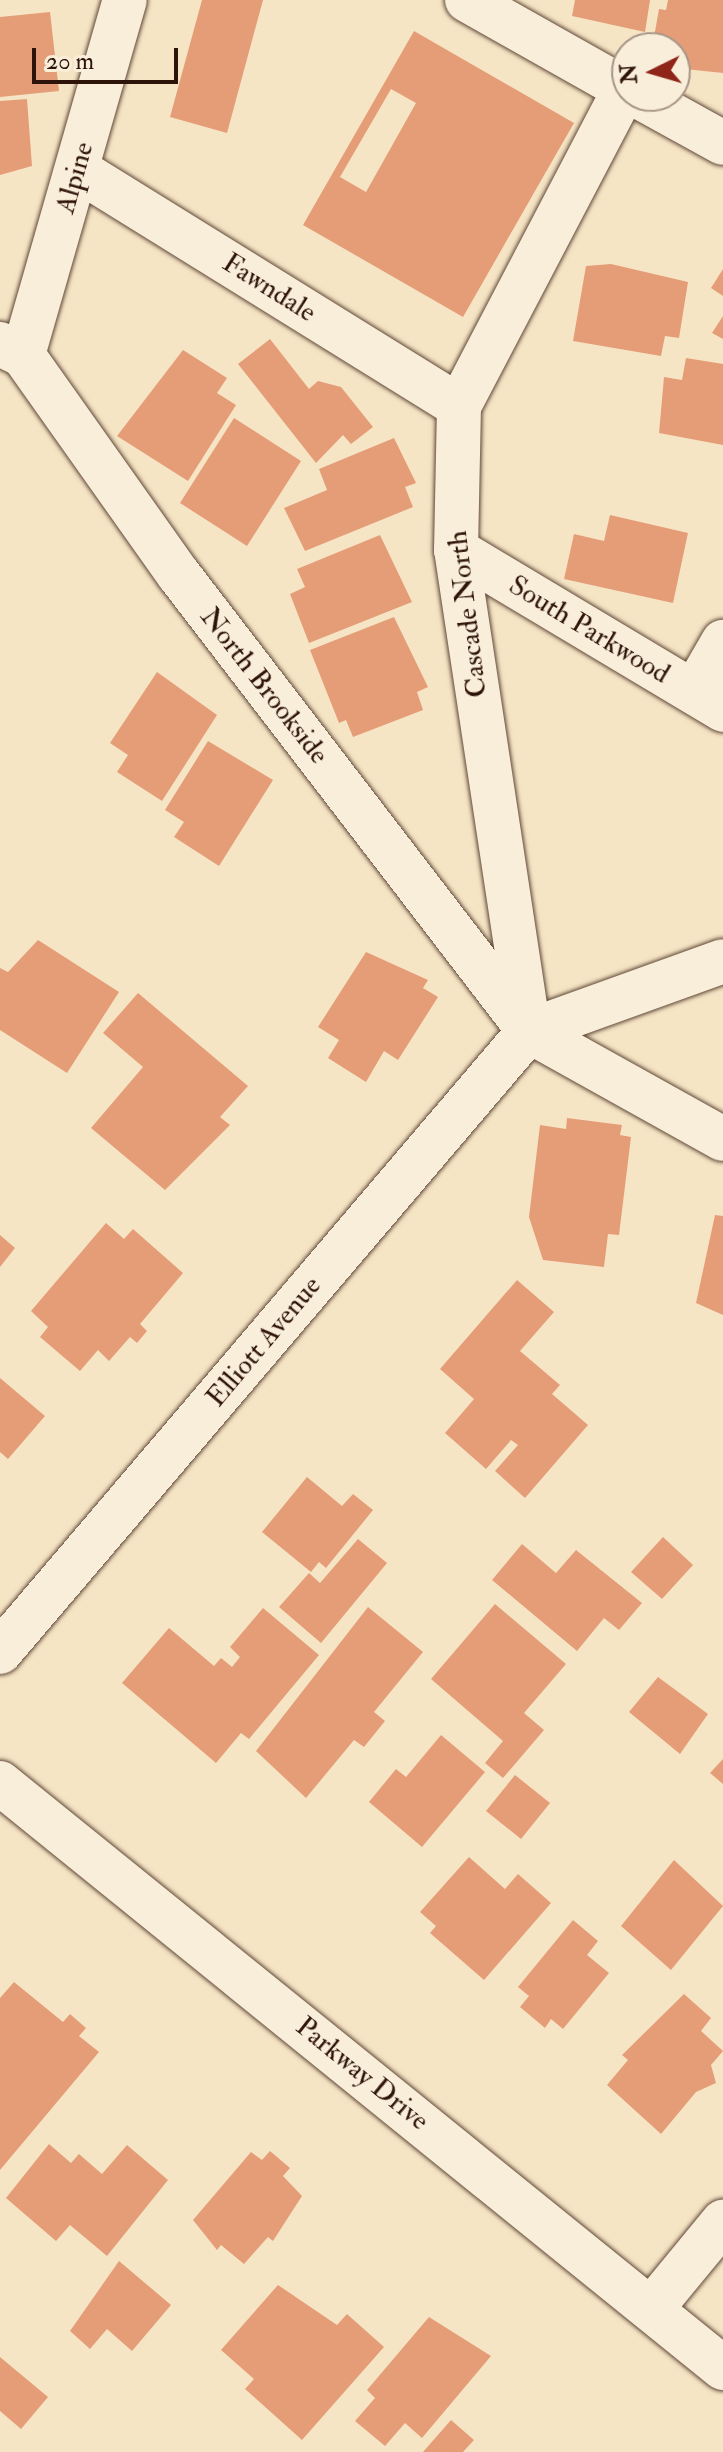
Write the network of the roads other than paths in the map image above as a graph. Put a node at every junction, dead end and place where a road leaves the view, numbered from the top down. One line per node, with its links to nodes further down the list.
1 (125, 0): 7 (street, Alpine)
2 (467, 0): 3 (street)
3 (611, 81)
4 (619, 112): 9 (street, Cascade North)
5 (666, 112): 6 (street)
6 (723, 143)
7 (78, 170): 8 (street, Alpine); 9 (street, Fawndale)
8 (12, 349): 14 (street, North Brookside)
9 (459, 406): 10 (street, Cascade North)
10 (456, 550): 12 (street, South Parkwood); 14 (street, Cascade North)
11 (723, 642): 12 (street)
12 (709, 701)
13 (723, 961): 14 (street)
14 (529, 1031): 15 (street); 16 (street, Elliott Avenue)
15 (723, 1139)
16 (0, 1652)
17 (0, 1783): 19 (street, Parkway Drive)
18 (723, 2222): 19 (street)
19 (652, 2308): 20 (street, Parkway Drive)
20 (723, 2368)

